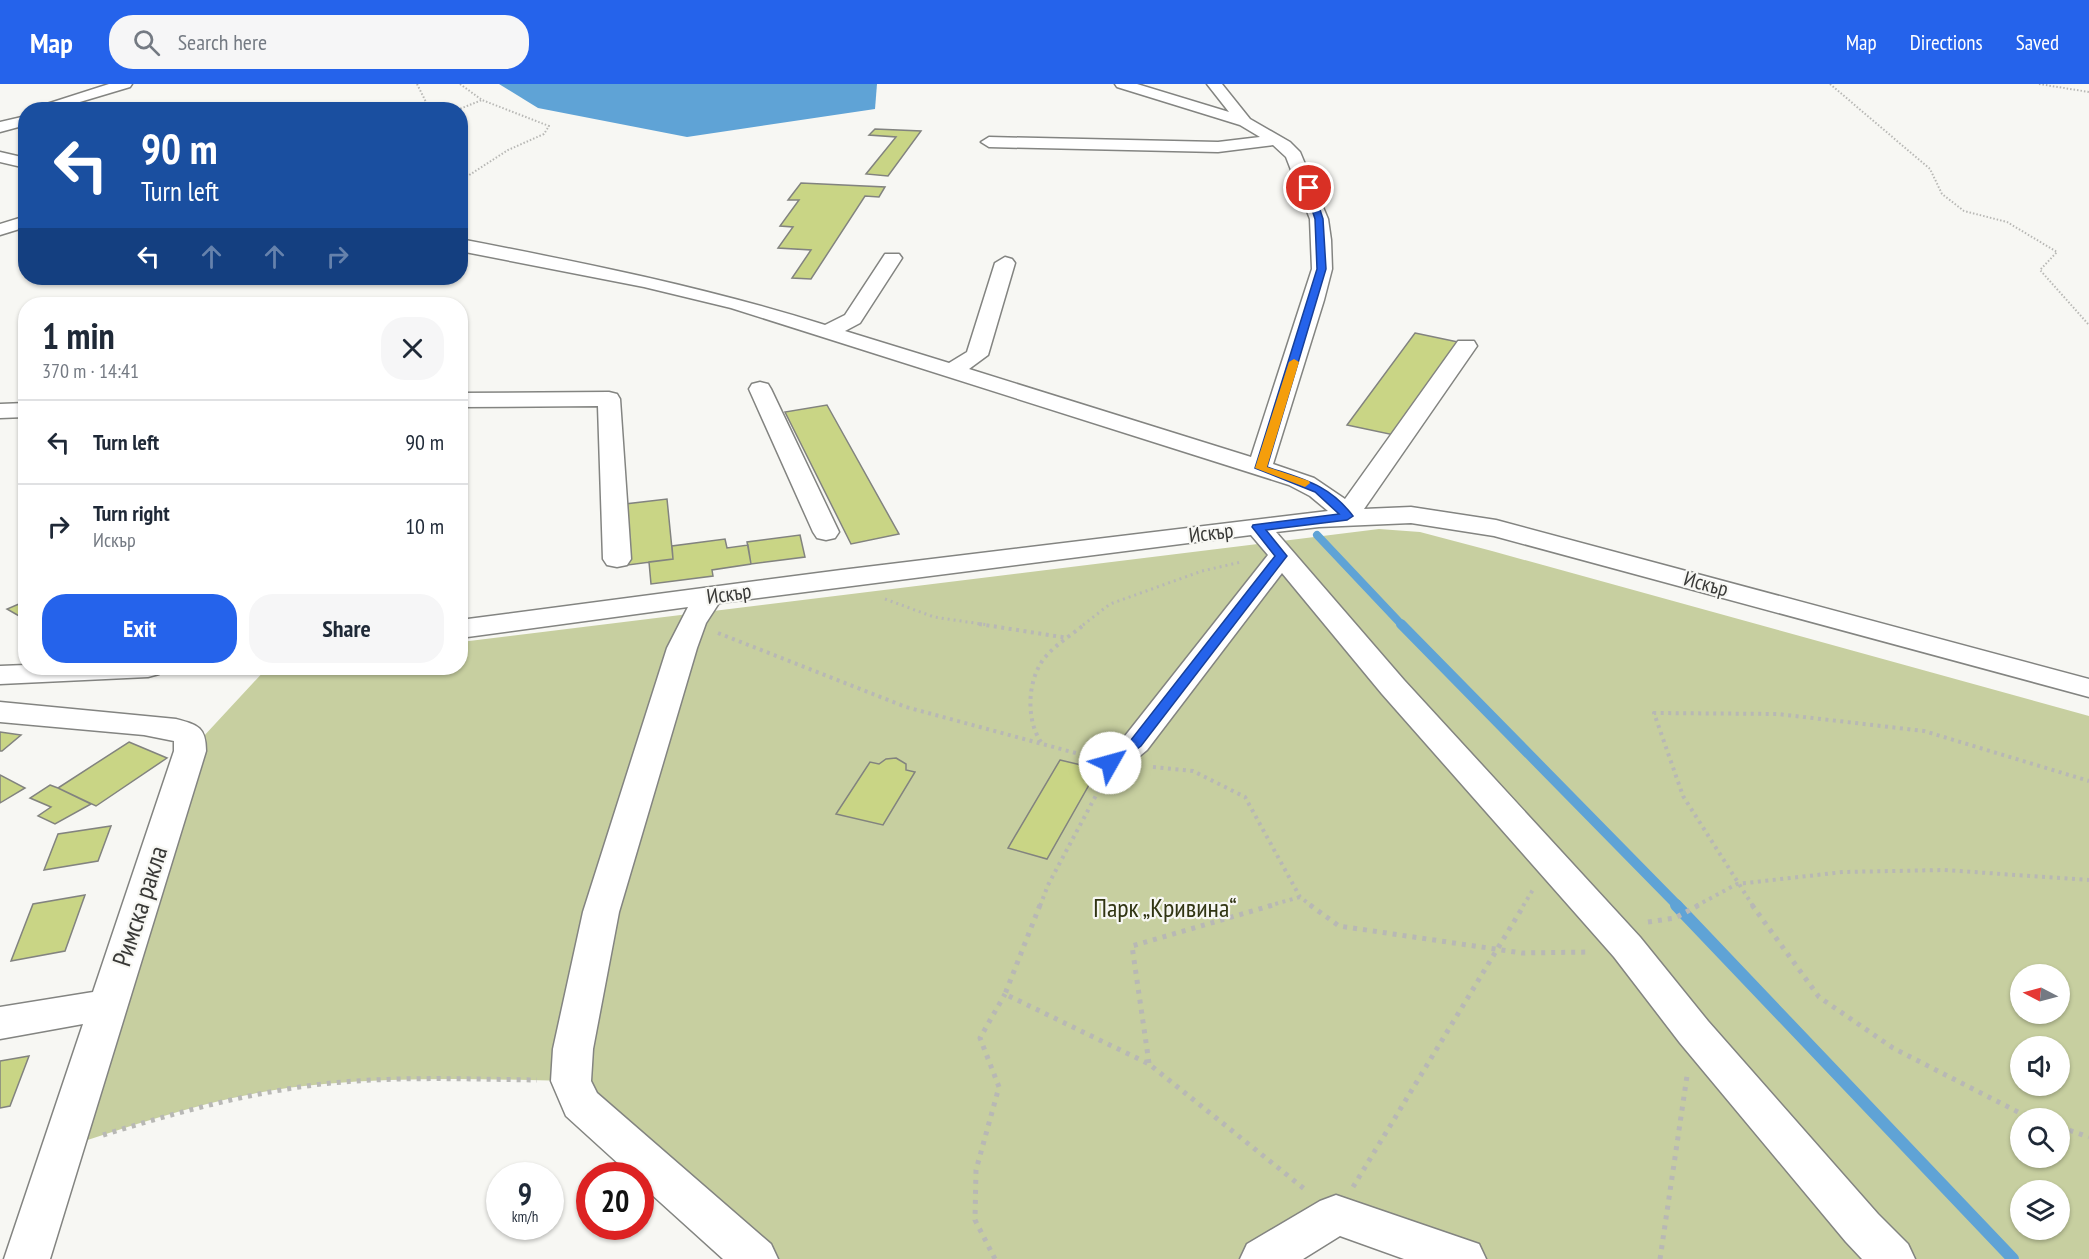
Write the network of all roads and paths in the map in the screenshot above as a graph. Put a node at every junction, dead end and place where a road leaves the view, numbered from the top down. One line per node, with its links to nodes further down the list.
1 (125, 84): 10 (street)
2 (417, 84): 11 (path)
3 (460, 84): 9 (path)
4 (1122, 84): 16 (street)
5 (1214, 84): 16 (street)
6 (1830, 84): 28 (path)
7 (2039, 84): 8 (path)
8 (2089, 92)
9 (482, 100): 12 (path); 22 (path)
10 (63, 102)
11 (426, 102)
12 (468, 106)
13 (18, 114): 14 (street)
14 (0, 119)
15 (18, 122): 17 (street)
16 (1245, 122): 18 (street)
17 (0, 127)
18 (1276, 140): 19 (street); 36 (street)
19 (989, 142)
20 (0, 157): 21 (street)
21 (18, 161)
22 (468, 176)
23 (18, 224): 24 (street)
24 (0, 230)
25 (468, 247): 29 (street)
26 (892, 258): 29 (street)
27 (1005, 263): 31 (street)
28 (2089, 325)
29 (829, 332): 31 (street)
30 (1466, 346): 37 (street)
31 (953, 370): 36 (street)
32 (760, 389): 39 (street)
33 (468, 400): 41 (street)
34 (18, 410): 35 (street)
35 (0, 411)
36 (1260, 468): 37 (street)
37 (1347, 516): 38 (street, Искър); 48 (street, Искър)
38 (1258, 527): 40 (street); 42 (street, Искър)
39 (826, 531)
40 (1281, 556): 45 (path); 51 (street); 53 (street)
41 (617, 559)
42 (841, 578): 43 (street, Искър); 45 (path)
43 (700, 610): 44 (street, Искър); 50 (path); 64 (street)
44 (468, 629)
45 (1068, 638): 50 (path)
46 (18, 674): 47 (street)
47 (0, 675)
48 (2089, 688)
49 (0, 712): 60 (street, Римска ракла)
50 (1042, 743): 51 (path)
51 (1110, 763): 56 (path); 59 (path)
52 (2089, 781): 55 (path)
53 (1551, 862): 57 (street); 58 (path)
54 (2089, 880): 55 (path)
55 (1737, 884): 57 (path); 65 (path)
56 (1300, 897): 58 (path); 63 (path)
57 (1627, 947): 58 (path); 62 (street)
58 (1497, 949): 69 (path)
59 (1005, 994): 63 (path); 72 (path)
60 (108, 1005): 61 (street); 68 (street, Римска ракла)
61 (0, 1023)
62 (1694, 1032): 75 (path); 76 (street)
63 (1149, 1064): 69 (path)
64 (571, 1081): 68 (path); 71 (street)
65 (2010, 1108)
66 (2070, 1130): 67 (path)
67 (2089, 1137)
68 (63, 1148): 70 (street, Римска ракла)
69 (1336, 1215): 73 (street); 74 (street)
70 (27, 1259)
71 (755, 1259)
72 (995, 1259)
73 (1263, 1259)
74 (1463, 1259)
75 (1660, 1259)
76 (1892, 1259)

